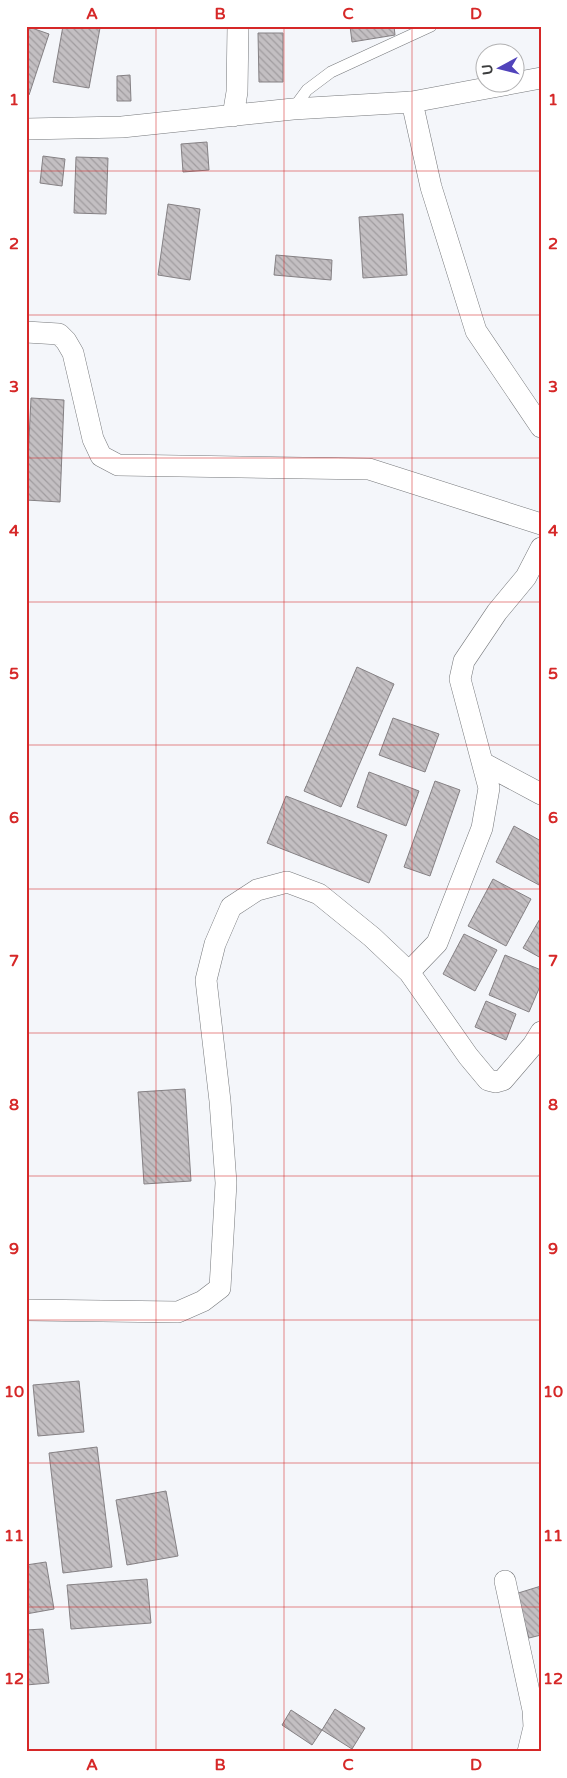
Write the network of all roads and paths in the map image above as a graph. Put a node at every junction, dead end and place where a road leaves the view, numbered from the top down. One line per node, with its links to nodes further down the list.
1 (238, 26): 6 (street)
2 (431, 26): 5 (lane)
3 (541, 78): 4 (street)
4 (412, 102): 5 (street); 9 (street)
5 (293, 110): 6 (street)
6 (233, 116): 7 (street)
7 (26, 129)
8 (26, 332): 10 (street)
9 (541, 427)
10 (541, 524)
11 (541, 548): 12 (street)
12 (483, 764): 13 (street); 14 (street)
13 (541, 794)
14 (409, 972): 15 (street); 16 (street)
15 (541, 1032)
16 (26, 1310)
17 (505, 1581): 18 (street)
18 (528, 1752)

